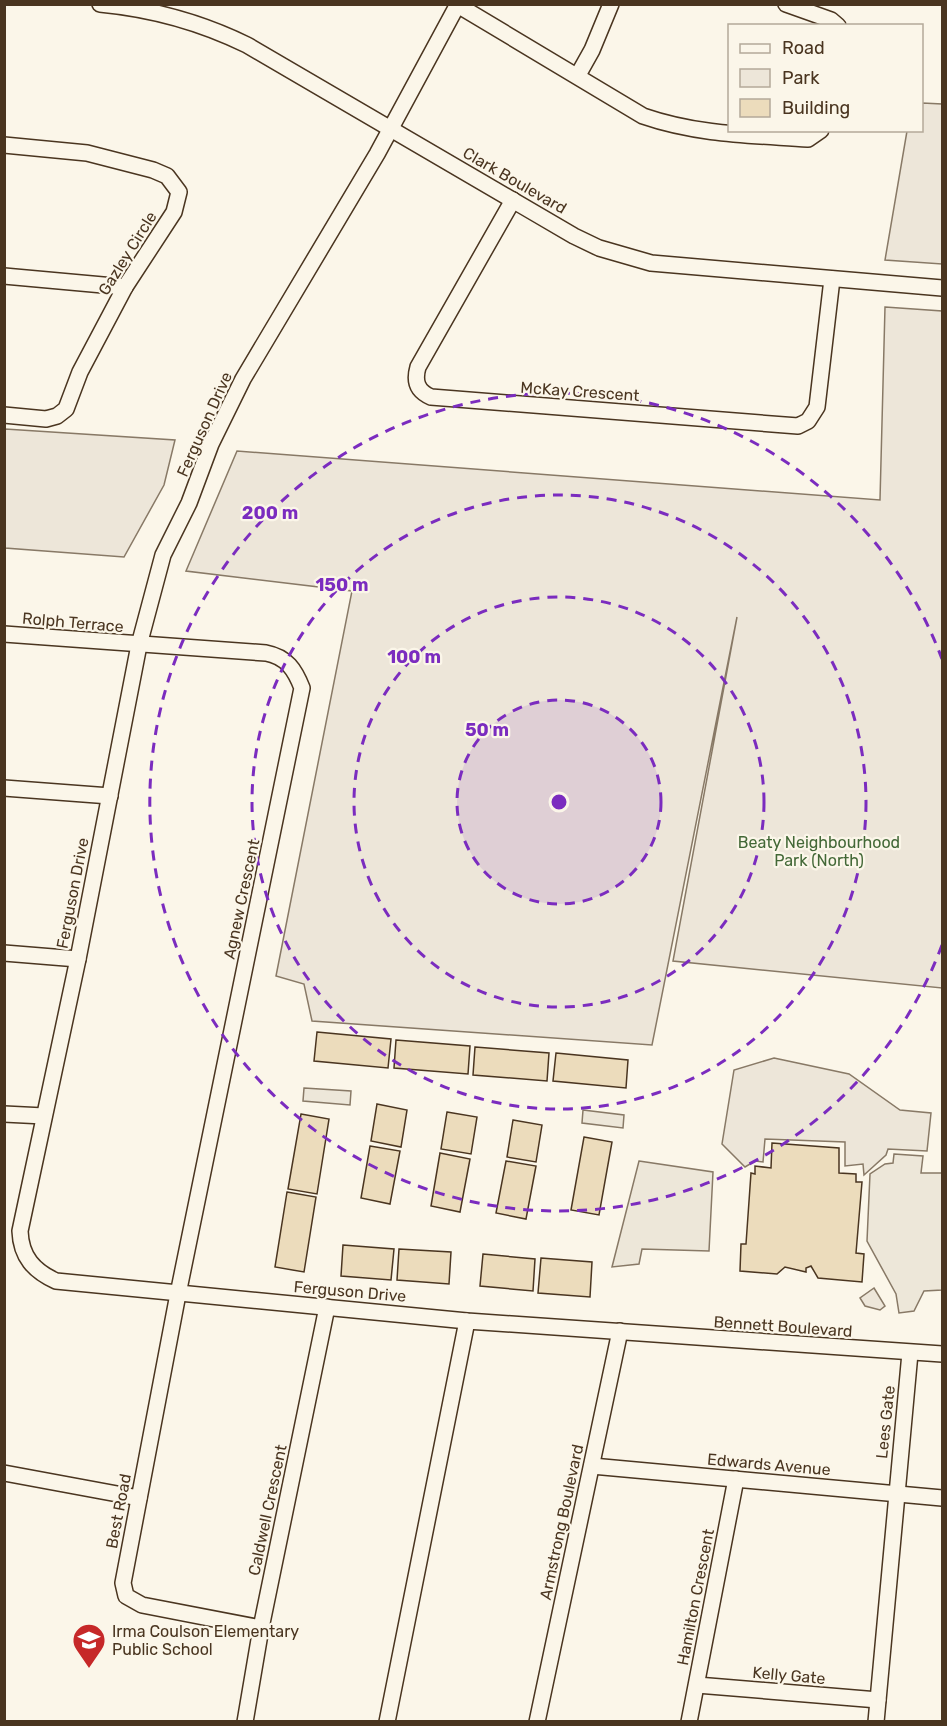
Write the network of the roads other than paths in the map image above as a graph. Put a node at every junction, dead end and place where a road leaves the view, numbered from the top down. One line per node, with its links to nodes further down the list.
1 (100, 4): 7 (street, Clark Boulevard)
2 (611, 4): 6 (street)
3 (786, 4): 5 (street)
4 (457, 5): 6 (street); 7 (street, Ferguson Drive)
5 (836, 24)
6 (578, 75): 8 (street)
7 (391, 129): 10 (street, Clark Boulevard); 17 (street, Ferguson Drive)
8 (818, 132)
9 (4, 145): 13 (street, Gazley Circle)
10 (513, 200): 12 (street, Clark Boulevard); 12 (street, McKay Crescent)
11 (4, 276): 13 (street)
12 (832, 279): 14 (street, Clark Boulevard)
13 (125, 287): 15 (street, Gazley Circle)
14 (942, 288)
15 (4, 416)
16 (4, 634): 17 (street, Rolph Terrace)
17 (139, 645): 19 (street, Ferguson Drive); 24 (street, Agnew Crescent)
18 (4, 788): 19 (street)
19 (110, 796): 21 (street, Ferguson Drive)
20 (4, 953): 21 (street)
21 (78, 959): 23 (street, Ferguson Drive)
22 (4, 1114): 23 (street)
23 (44, 1116): 24 (street, Ferguson Drive)
24 (178, 1294): 25 (street, Ferguson Drive); 34 (street, Best Road)
25 (327, 1307): 26 (street, Ferguson Drive); 36 (street, Caldwell Crescent)
26 (467, 1320): 27 (street, Ferguson Drive); 40 (street)
27 (621, 1331): 28 (street, Bennett Boulevard); 30 (street, Armstrong Boulevard)
28 (910, 1353): 29 (street, Bennett Boulevard); 33 (street, Lees Gate)
29 (942, 1354)
30 (592, 1466): 32 (street, Edwards Avenue); 41 (street, Armstrong Boulevard)
31 (4, 1473): 34 (street)
32 (736, 1479): 33 (street, Edwards Avenue); 37 (street, Hamilton Crescent)
33 (896, 1494): 35 (street, Edwards Avenue); 38 (street)
34 (139, 1498): 36 (street, Best Road)
35 (942, 1498)
36 (261, 1628): 39 (street, Caldwell Crescent)
37 (697, 1685): 38 (street, Kelly Gate); 42 (street, Hamilton Crescent)
38 (878, 1700): 43 (street)
39 (245, 1722)
40 (387, 1722)
41 (537, 1722)
42 (689, 1722)
43 (876, 1722)

